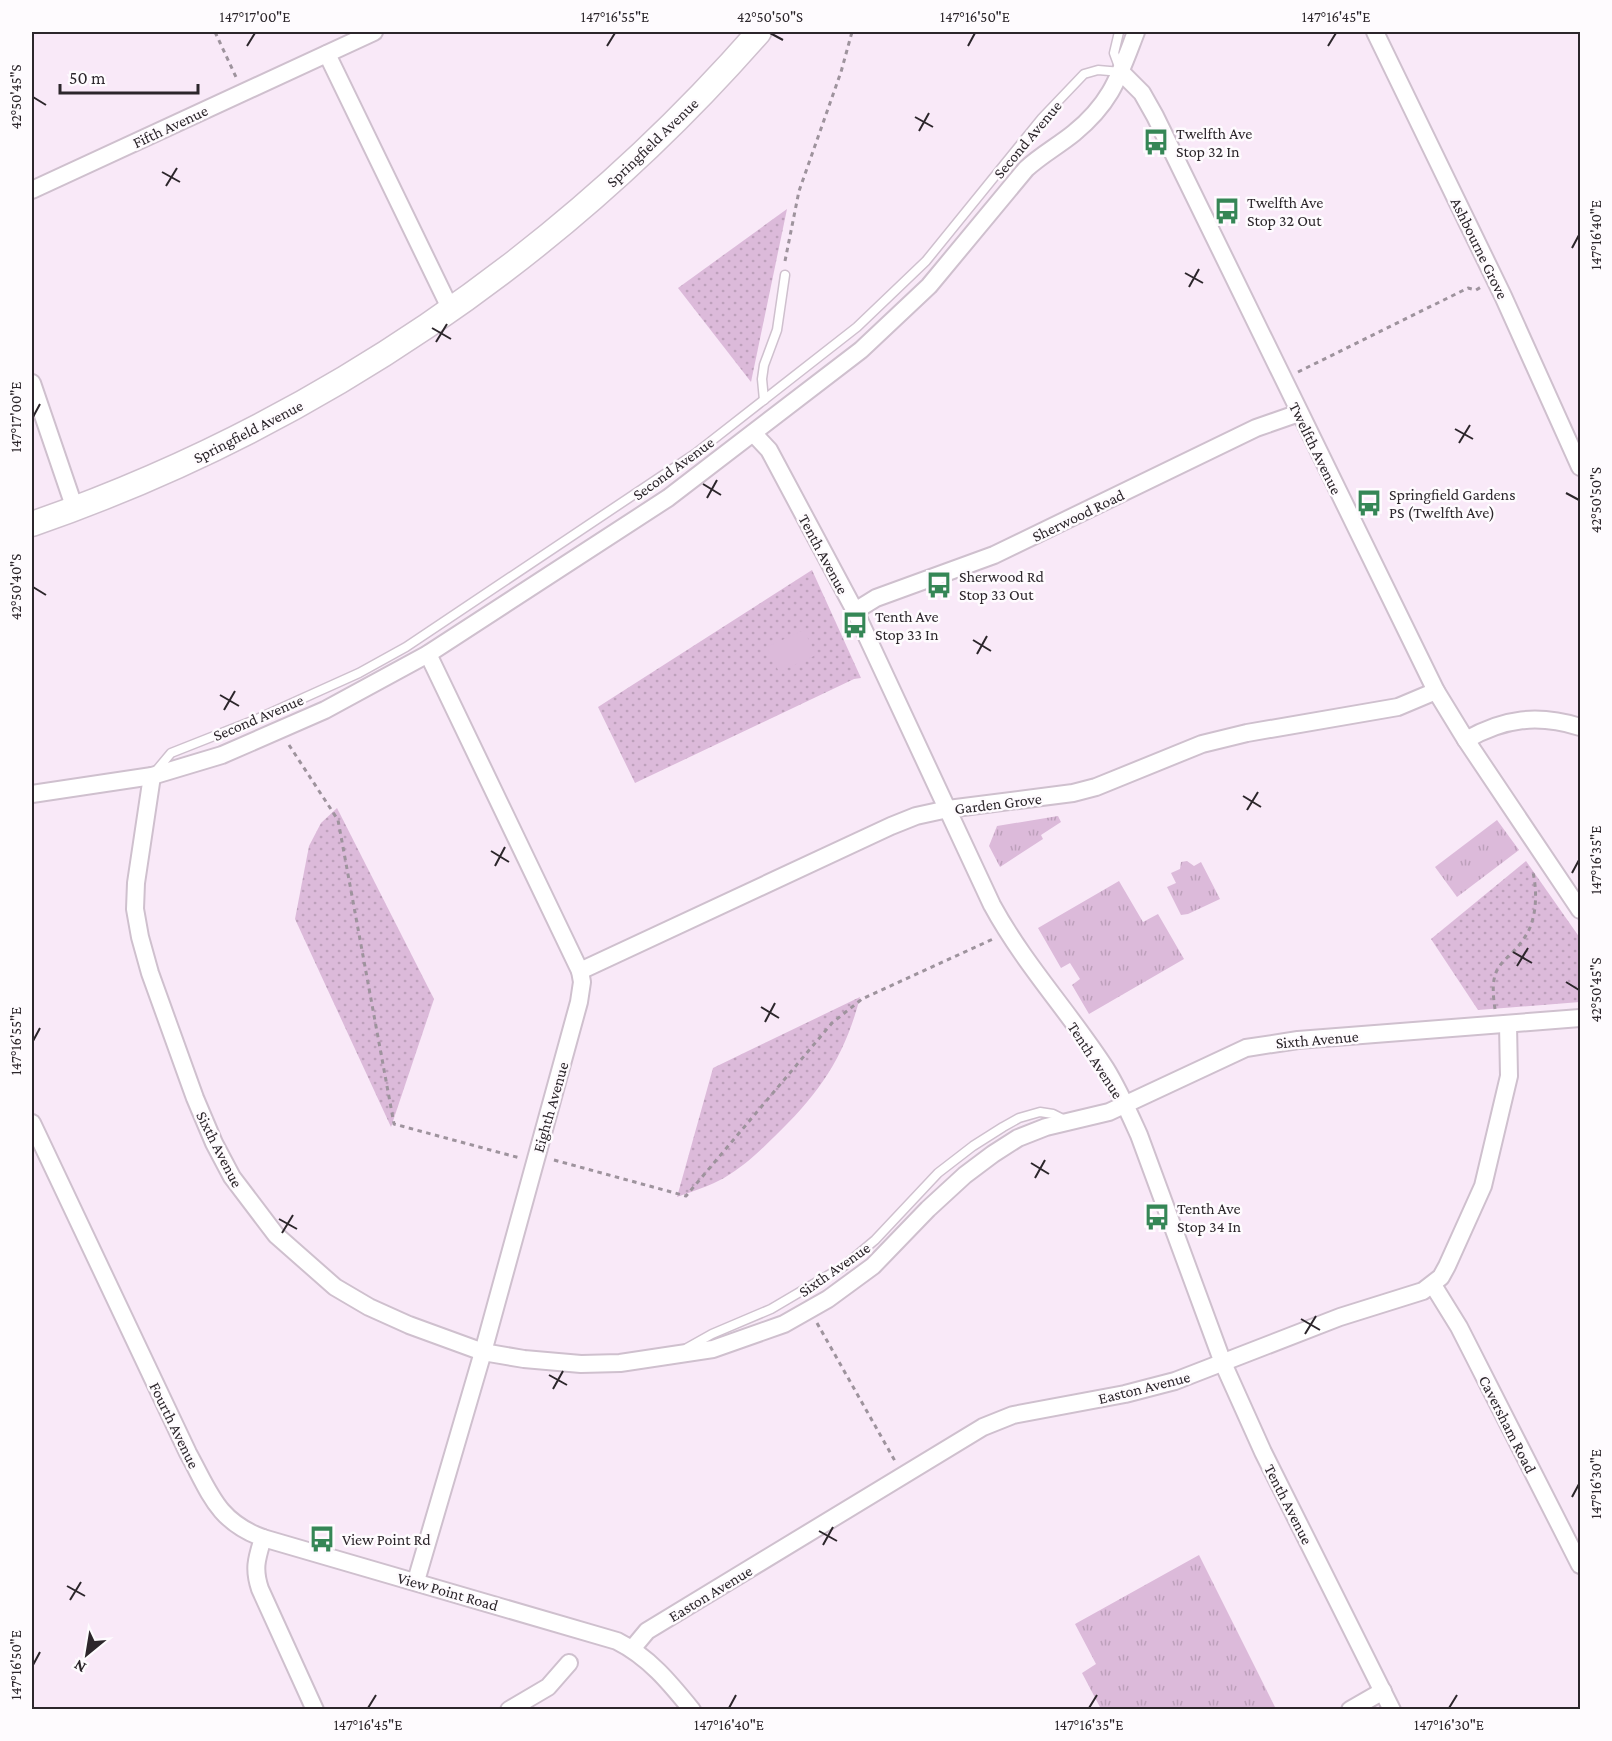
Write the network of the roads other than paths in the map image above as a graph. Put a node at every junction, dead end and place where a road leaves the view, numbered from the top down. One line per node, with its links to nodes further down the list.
1 (374, 32): 6 (street, Fifth Avenue)
2 (759, 32): 10 (street, Springfield Avenue)
3 (1119, 32): 7 (lane)
4 (1136, 32): 7 (street, Second Avenue)
5 (1375, 32): 15 (street, Ashbourne Grove)
6 (327, 54): 8 (street, Fifth Avenue); 10 (street)
7 (1121, 72): 12 (lane, Second Avenue); 13 (street, Twelfth Avenue); 14 (street, Second Avenue)
8 (32, 190)
9 (785, 275): 12 (lane)
10 (451, 310): 16 (street, Springfield Avenue)
11 (32, 383): 16 (street)
12 (764, 400): 23 (lane, Second Avenue)
13 (1299, 413): 18 (street, Sherwood Road); 20 (street, Twelfth Avenue)
14 (754, 434): 18 (street, Tenth Avenue); 19 (street, Second Avenue)
15 (1581, 467)
16 (75, 509): 17 (street, Springfield Avenue)
17 (32, 524)
18 (855, 611): 25 (street, Tenth Avenue)
19 (428, 654): 23 (street, Second Avenue); 27 (street, Eighth Avenue)
20 (1436, 691): 22 (street, Twelfth Avenue); 25 (street, Garden Grove)
21 (1581, 727): 22 (street)
22 (1466, 740): 26 (street, Twelfth Avenue)
23 (152, 776): 24 (street, Second Avenue); 34 (street, Sixth Avenue)
24 (32, 794)
25 (948, 808): 27 (street, Garden Grove); 30 (street, Tenth Avenue)
26 (1581, 910)
27 (580, 971): 34 (street, Eighth Avenue)
28 (1581, 1018): 29 (street, Sixth Avenue)
29 (1502, 1025): 30 (street, Sixth Avenue); 33 (street)
30 (1126, 1105): 31 (street, Sixth Avenue); 36 (street, Tenth Avenue)
31 (1069, 1122): 35 (street, Sixth Avenue); 35 (lane, Sixth Avenue)
32 (32, 1123): 37 (street, Fourth Avenue)
33 (1433, 1285): 36 (street, Easton Avenue); 38 (street, Caversham Road)
34 (483, 1352): 35 (street, Sixth Avenue); 39 (street, Eighth Avenue)
35 (671, 1357)
36 (1223, 1364): 40 (street, Easton Avenue); 42 (street, Tenth Avenue)
37 (263, 1538): 39 (street, View Point Road); 43 (street)
38 (1581, 1565)
39 (416, 1581): 40 (street, View Point Road)
40 (632, 1649): 45 (street, View Point Road)
41 (569, 1663): 44 (street)
42 (1383, 1691): 46 (street); 47 (street, Tenth Avenue)
43 (315, 1710)
44 (509, 1710)
45 (692, 1710)
46 (1350, 1710)
47 (1392, 1710)

